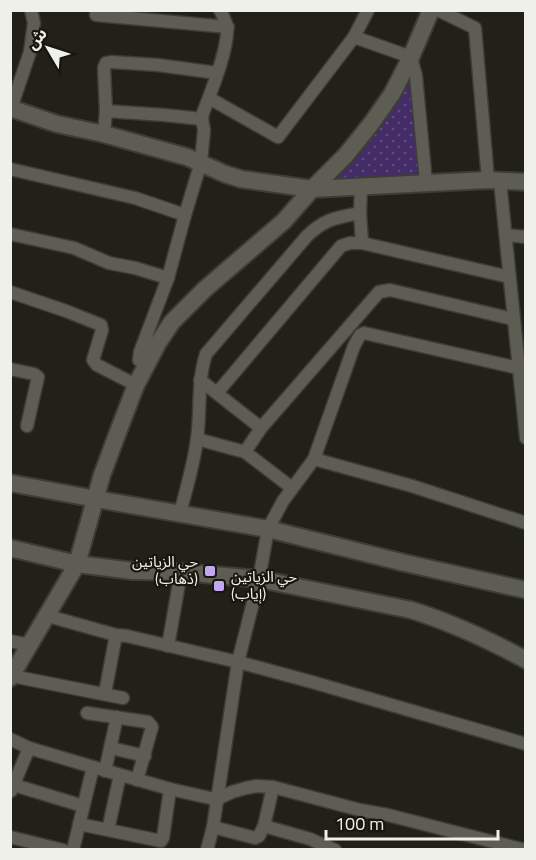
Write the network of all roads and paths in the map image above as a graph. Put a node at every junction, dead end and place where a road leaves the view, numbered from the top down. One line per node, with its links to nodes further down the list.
1 (31, 10): 12 (street)
2 (220, 10): 7 (street)
3 (369, 10): 8 (street)
4 (431, 10): 9 (street)
5 (438, 10): 18 (street)
6 (96, 15): 7 (street)
7 (228, 27): 10 (street)
8 (354, 38): 9 (street); 11 (street)
9 (411, 57): 20 (street); 22 (street)
10 (217, 73): 11 (street); 13 (street)
11 (209, 98): 14 (street)
12 (11, 110): 15 (street)
13 (106, 111): 14 (street); 15 (street)
14 (202, 119): 16 (street)
15 (104, 134): 16 (street)
16 (201, 162): 22 (street); 24 (street)
17 (10, 169): 24 (street)
18 (494, 180): 19 (street); 20 (street); 26 (street)
19 (525, 182)
20 (426, 183): 21 (street)
21 (361, 186): 22 (street); 23 (street)
22 (312, 189): 36 (street)
23 (360, 213): 28 (street); 39 (street)
24 (185, 215): 30 (street)
25 (10, 234): 30 (street)
26 (506, 235): 27 (street); 29 (street)
27 (525, 237)
28 (362, 243): 29 (street); 41 (street)
29 (509, 277): 33 (street)
30 (168, 278): 36 (street)
31 (10, 292): 40 (street)
32 (357, 318): 33 (street); 34 (street); 43 (street)
33 (513, 319): 35 (street)
34 (362, 333): 37 (street); 47 (street)
35 (520, 334): 37 (street)
36 (146, 364): 40 (street)
37 (518, 368): 44 (street)
38 (10, 369): 42 (street)
39 (200, 380): 41 (street); 45 (street)
40 (136, 385): 50 (street)
41 (217, 393): 43 (street)
42 (27, 426)
43 (261, 428): 46 (street)
44 (525, 438)
45 (197, 439): 46 (street); 51 (street)
46 (245, 452): 49 (street)
47 (314, 459): 49 (street); 52 (street)
48 (10, 483): 50 (street)
49 (292, 488): 53 (street)
50 (96, 499): 51 (street); 55 (street)
51 (180, 514): 53 (street)
52 (525, 523)
53 (268, 529): 57 (street); 58 (street)
54 (10, 548): 55 (street)
55 (77, 564): 56 (street); 59 (street)
56 (181, 572): 57 (street); 63 (street)
57 (259, 579): 64 (street); 65 (street)
58 (525, 590)
59 (48, 616): 60 (street); 62 (street)
60 (116, 635): 63 (street); 67 (street)
61 (10, 640): 62 (street)
62 (30, 645): 66 (street)
63 (168, 646): 65 (street)
64 (525, 660)
65 (238, 662): 72 (street); 83 (street)
66 (11, 677): 67 (street)
67 (105, 693): 68 (street)
68 (123, 698)
69 (87, 712): 70 (street)
70 (117, 717): 74 (street); 75 (street)
71 (10, 739): 73 (street)
72 (525, 744)
73 (29, 748): 76 (street); 81 (street)
74 (111, 748): 75 (street); 77 (street)
75 (145, 756): 79 (street)
76 (93, 767): 77 (street); 84 (street)
77 (105, 771): 78 (street)
78 (120, 775): 79 (street); 88 (street)
79 (137, 780): 82 (street)
80 (273, 787): 83 (street); 86 (street); 95 (street)
81 (12, 788): 84 (street)
82 (170, 789): 83 (street); 90 (street)
83 (217, 799): 87 (street)
84 (83, 806): 85 (street)
85 (79, 824): 88 (street); 92 (street)
86 (264, 826): 87 (street); 94 (street)
87 (213, 827): 93 (street)
88 (108, 831): 90 (street)
89 (10, 837): 91 (street)
90 (153, 845)
91 (63, 849)
92 (73, 849)
93 (207, 849)
94 (335, 849)
95 (525, 849)

